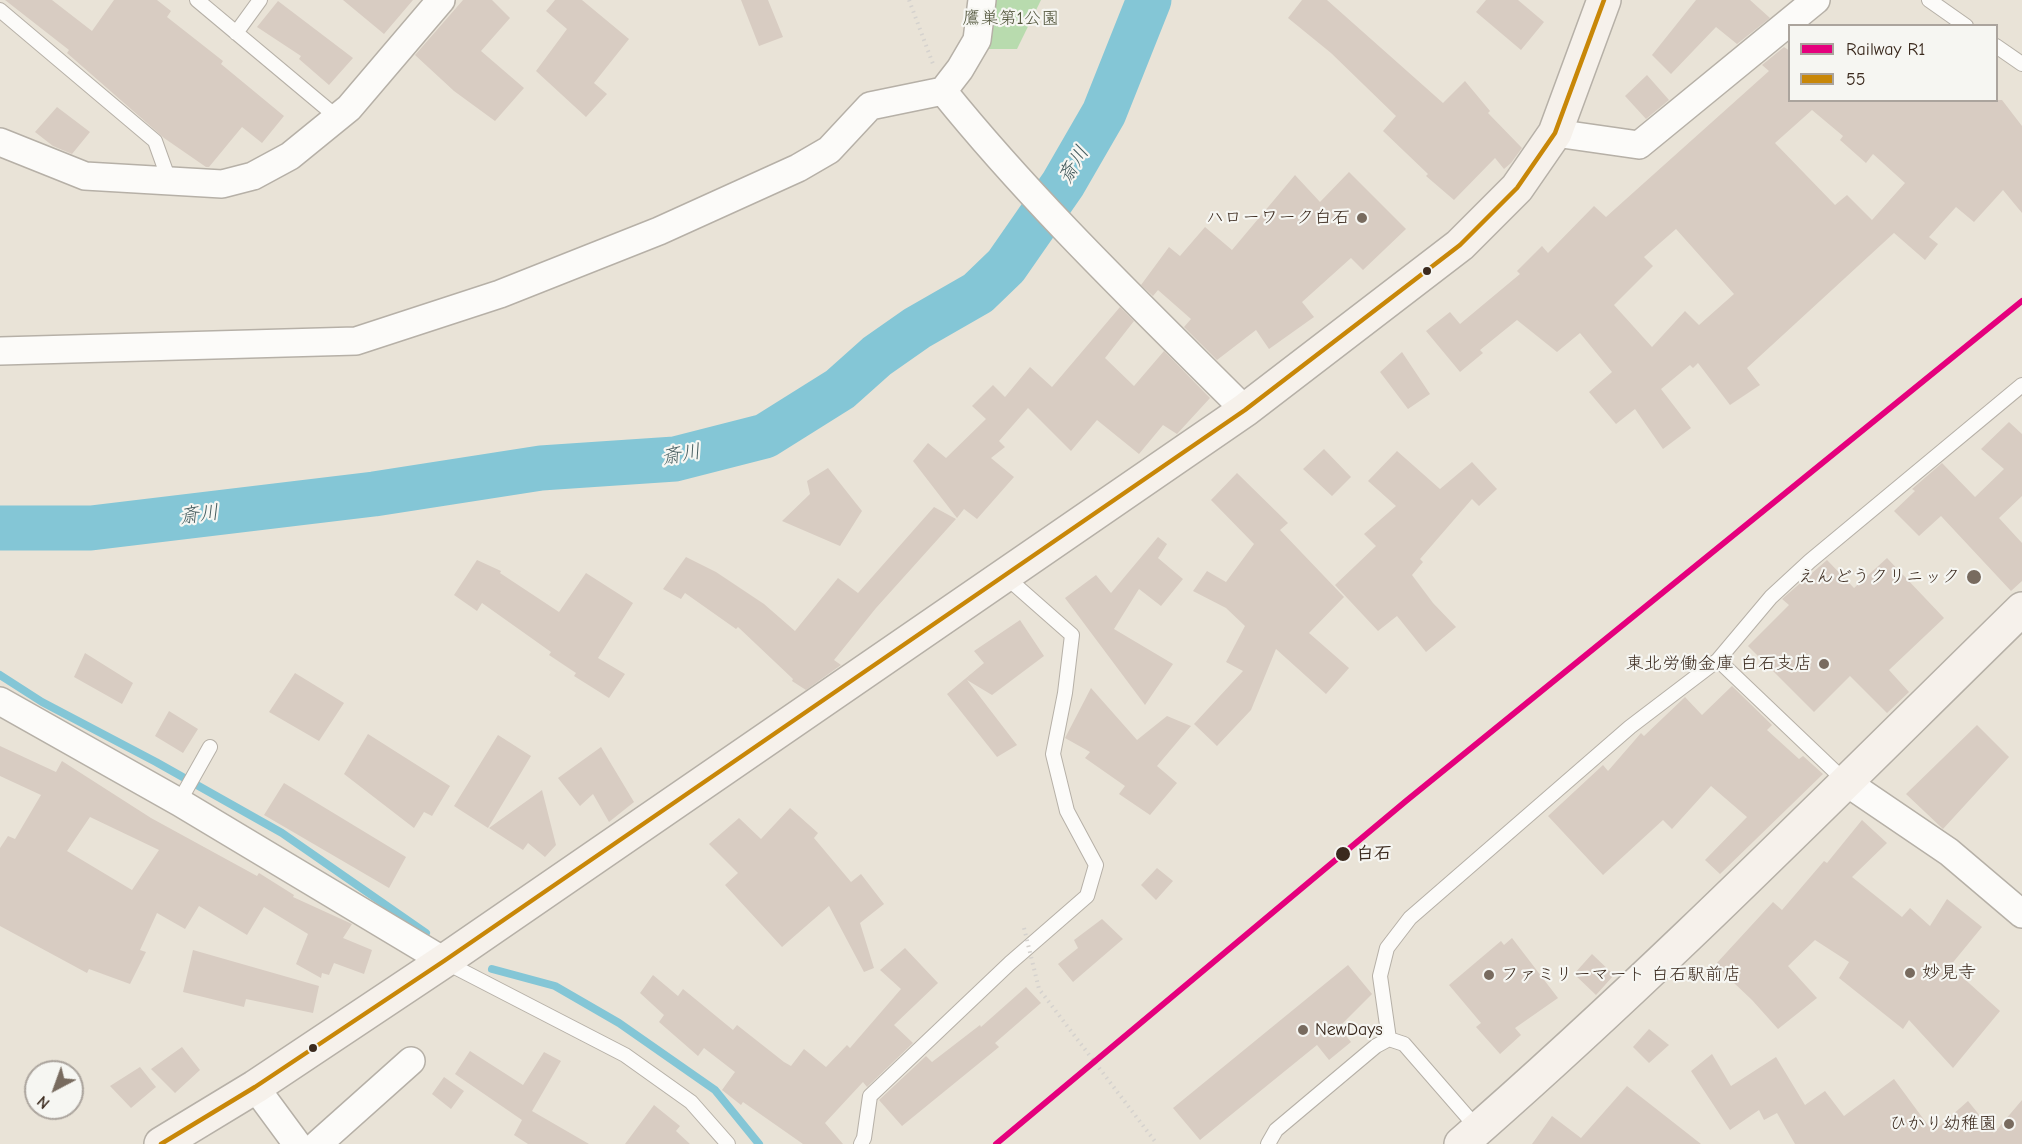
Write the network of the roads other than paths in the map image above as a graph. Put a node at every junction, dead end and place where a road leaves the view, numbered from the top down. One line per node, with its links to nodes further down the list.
1 (197, 0): 10 (lane)
2 (260, 0): 10 (lane)
3 (441, 0): 14 (street)
4 (982, 0): 13 (street)
5 (1604, 0): 15 (street)
6 (1816, 0): 15 (street)
7 (1929, 0): 9 (lane)
8 (0, 10): 17 (lane)
9 (1963, 24)
10 (236, 33): 14 (lane)
11 (1998, 47): 12 (lane)
12 (2022, 64)
13 (943, 91): 18 (street); 20 (street)
14 (338, 118): 17 (street)
15 (1555, 133): 20 (street)
16 (0, 142): 17 (street)
17 (169, 180)
18 (0, 351)
19 (2022, 386): 23 (lane)
20 (1245, 410): 21 (street)
21 (1005, 576): 29 (street); 38 (lane)
22 (2022, 609): 26 (street)
23 (1718, 660): 26 (lane); 30 (lane)
24 (0, 701): 27 (street)
25 (210, 747): 27 (lane)
26 (1846, 782): 28 (street); 33 (street)
27 (179, 802): 29 (street)
28 (2022, 915)
29 (444, 961): 32 (street); 37 (lane)
30 (1389, 1039): 33 (lane); 39 (lane)
31 (411, 1061): 36 (street)
32 (255, 1087): 34 (street); 35 (street)
33 (1470, 1137)
34 (161, 1144)
35 (297, 1144)
36 (318, 1144)
37 (728, 1144)
38 (861, 1144)
39 (1268, 1144)

